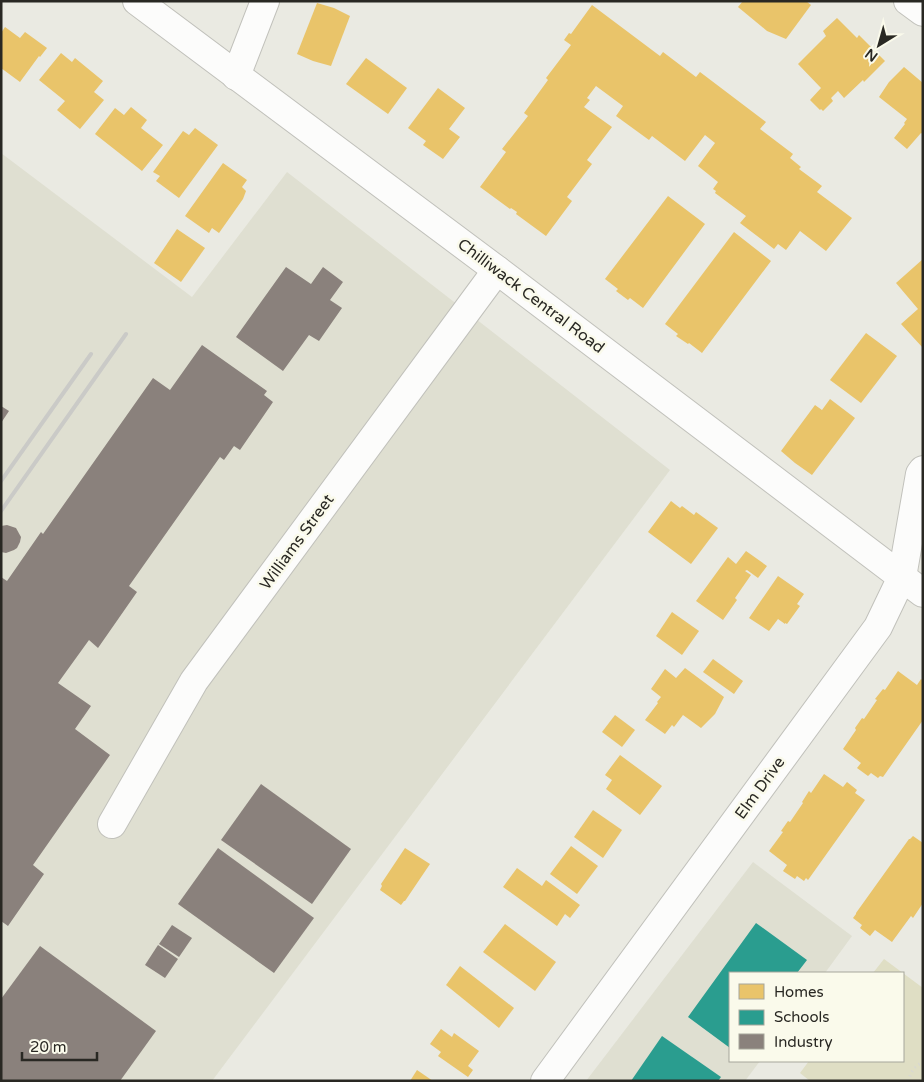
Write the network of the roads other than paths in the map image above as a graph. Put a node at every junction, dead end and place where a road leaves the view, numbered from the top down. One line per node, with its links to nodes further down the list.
1 (137, 1): 5 (street, Chilliwack Central Road)
2 (266, 1): 5 (street)
3 (908, 1): 4 (street)
4 (923, 12)
5 (236, 76): 6 (street, Chilliwack Central Road)
6 (496, 270): 8 (street, Chilliwack Central Road); 9 (street, Williams Street)
7 (923, 470): 8 (street, Elm Drive)
8 (912, 585): 10 (street, Elm Drive)
9 (112, 824)
10 (544, 1081)

